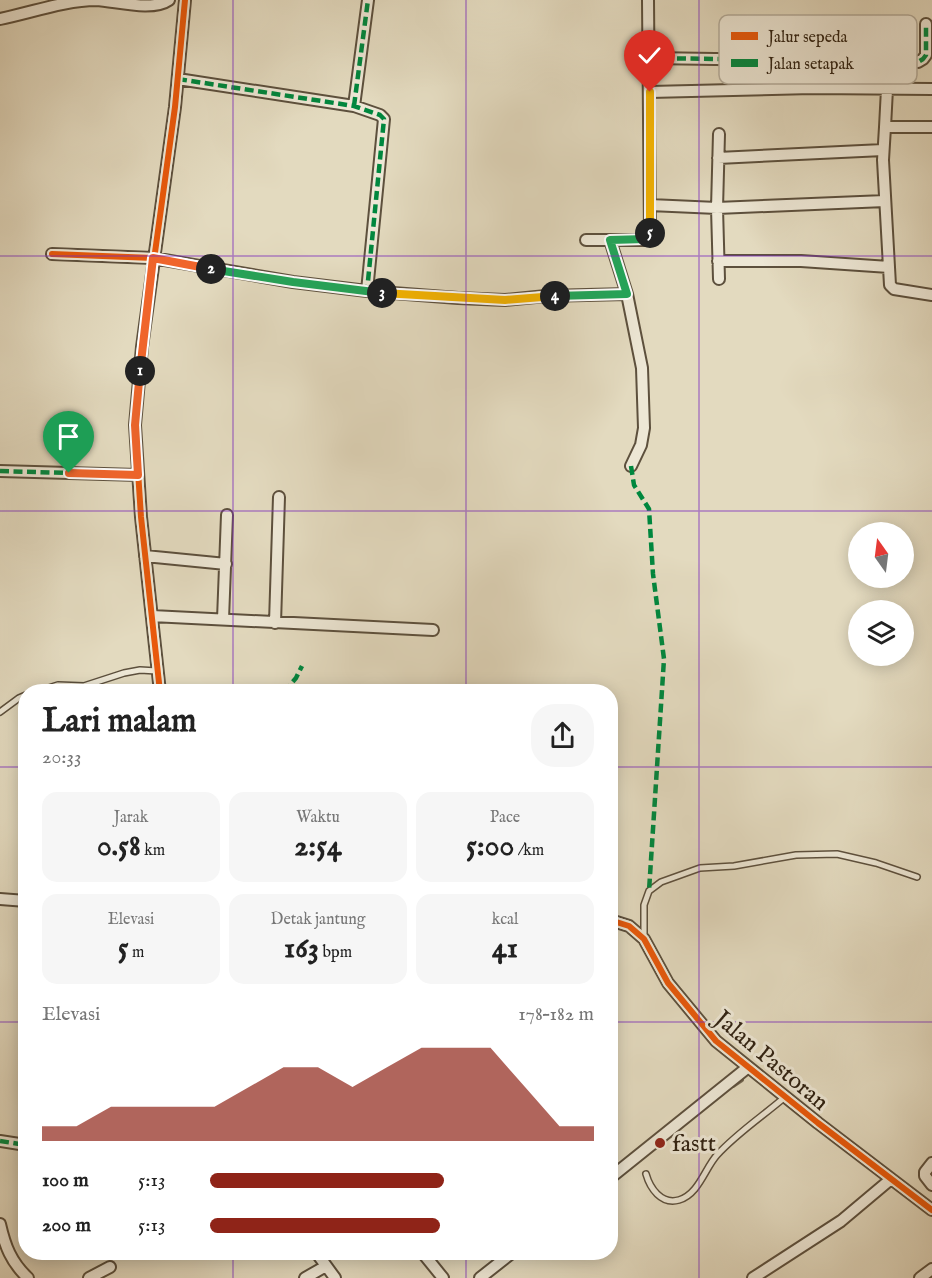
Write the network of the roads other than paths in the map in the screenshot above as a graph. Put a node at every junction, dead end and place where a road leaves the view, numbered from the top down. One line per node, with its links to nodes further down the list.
1 (169, 0): 5 (street)
2 (185, 0): 11 (street)
3 (368, 0): 15 (street)
4 (648, 0): 8 (street)
5 (76, 1): 6 (street)
6 (0, 20)
7 (926, 24): 10 (street)
8 (650, 58): 9 (street); 14 (street)
9 (719, 59)
10 (917, 62)
11 (178, 79): 15 (street); 27 (street)
12 (887, 89): 13 (street); 14 (street); 16 (street)
13 (932, 89)
14 (650, 92): 22 (street)
15 (354, 106): 31 (street)
16 (890, 127): 17 (street); 19 (street)
17 (932, 127)
18 (719, 134): 20 (street)
19 (883, 150): 20 (street); 21 (street)
20 (718, 158): 23 (street)
21 (885, 201): 23 (street); 29 (street)
22 (650, 206): 23 (street); 25 (street)
23 (717, 208): 28 (street)
24 (586, 240): 25 (street)
25 (610, 240): 32 (street)
26 (52, 254): 27 (street)
27 (153, 258): 31 (street); 36 (street)
28 (718, 261): 29 (street); 30 (street)
29 (889, 267): 33 (street)
30 (719, 279)
31 (367, 291): 32 (street)
32 (627, 294): 34 (street)
33 (932, 295)
34 (631, 466)
35 (0, 471): 36 (street)
36 (138, 475): 39 (street)
37 (279, 497): 43 (street)
38 (226, 516): 40 (street)
39 (145, 556): 40 (street); 41 (street)
40 (226, 564): 42 (street)
41 (152, 616): 42 (street); 45 (street)
42 (223, 619): 43 (street)
43 (275, 623): 44 (street)
44 (433, 630)
45 (158, 671): 46 (lane); 47 (street)
46 (90, 684)
47 (159, 684)
48 (18, 699): 49 (lane)
49 (0, 712)
50 (917, 877): 54 (lane)
51 (0, 899): 52 (street)
52 (18, 900)
53 (618, 923): 54 (street, Jalan Pastoran)
54 (644, 939): 55 (street, Jalan Pastoran)
55 (747, 1068): 56 (street, Jalan Pastoran); 60 (street)
56 (785, 1097): 61 (lane); 62 (street, Jalan Pastoran)
57 (0, 1141): 58 (street)
58 (18, 1143)
59 (932, 1163): 63 (street)
60 (618, 1172)
61 (646, 1174)
62 (891, 1179): 64 (street, Jalan Pastoran); 78 (street)
63 (932, 1185)
64 (932, 1210)
65 (0, 1224): 72 (street)
66 (322, 1260): 69 (street)
67 (428, 1260): 76 (street)
68 (503, 1260): 77 (street)
69 (326, 1266): 74 (street); 75 (street)
70 (111, 1267): 73 (street)
71 (932, 1269): 79 (street)
72 (28, 1278)
73 (89, 1278)
74 (305, 1278)
75 (335, 1278)
76 (443, 1278)
77 (480, 1278)
78 (753, 1278)
79 (920, 1278)

